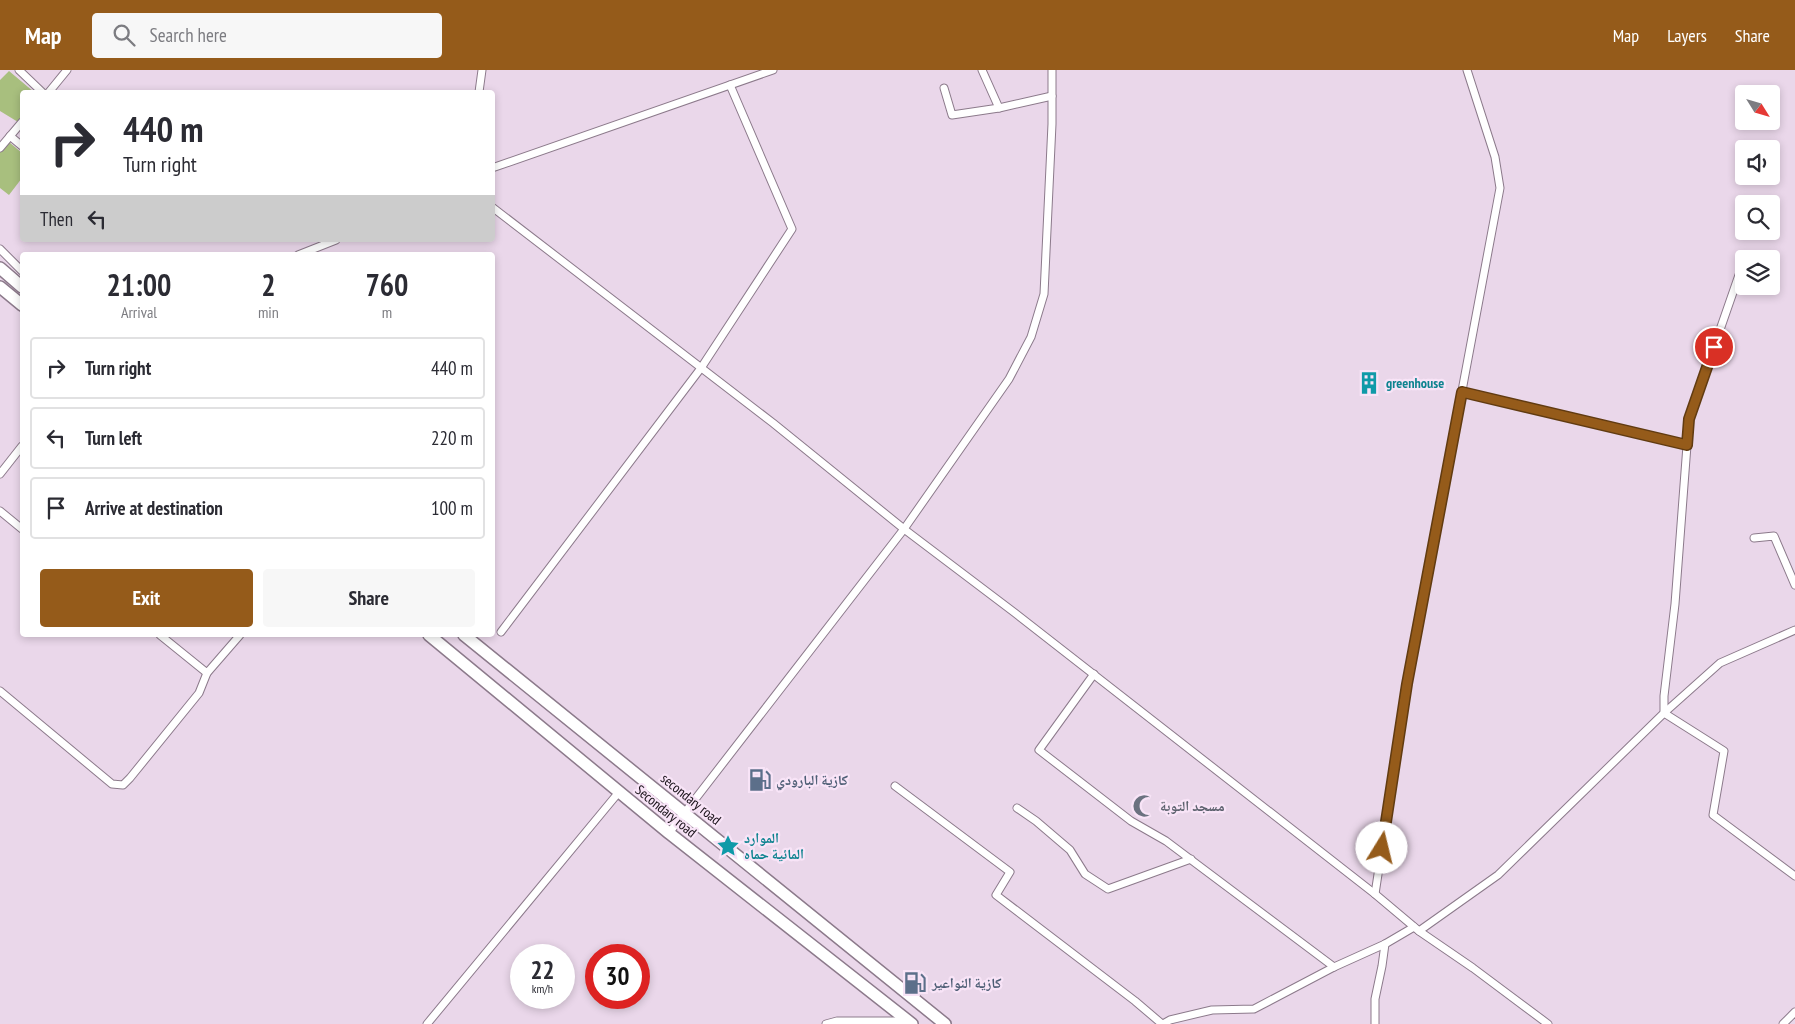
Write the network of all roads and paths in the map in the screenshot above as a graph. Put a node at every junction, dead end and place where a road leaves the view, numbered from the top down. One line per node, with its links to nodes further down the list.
1 (19, 70): 10 (street)
2 (67, 70): 11 (street)
3 (482, 70): 12 (street)
4 (773, 70): 8 (street)
5 (982, 70): 14 (street)
6 (1052, 70): 13 (street)
7 (1467, 70): 31 (street)
8 (730, 85): 19 (street); 30 (street)
9 (944, 88): 14 (street)
10 (40, 90)
11 (51, 90)
12 (479, 90)
13 (1052, 96): 14 (street); 37 (street)
14 (999, 108)
15 (20, 124): 16 (street)
16 (10, 136): 17 (street); 18 (street)
17 (20, 144)
18 (0, 148)
19 (495, 167)
20 (495, 209): 30 (street)
21 (331, 242): 23 (street)
22 (0, 250): 25 (street)
23 (306, 252)
24 (0, 268): 26 (main road)
25 (20, 269)
26 (20, 285)
27 (0, 287): 29 (main road)
28 (1735, 287): 32 (street)
29 (20, 303)
30 (701, 368): 37 (street); 41 (street)
31 (1462, 392): 32 (street); 57 (street)
32 (1687, 445): 49 (street)
33 (20, 449): 34 (street)
34 (0, 474)
35 (0, 512): 36 (street)
36 (20, 527)
37 (904, 529): 47 (street); 53 (street)
38 (1754, 538): 39 (street)
39 (1795, 585)
40 (1795, 630): 49 (street)
41 (501, 632)
42 (162, 637): 46 (street)
43 (238, 637): 46 (street)
44 (431, 637): 51 (main road, Secondary road)
45 (466, 637): 53 (main road, secondary road)
46 (207, 673): 48 (street)
47 (1094, 674): 55 (street); 57 (street)
48 (0, 691)
49 (1664, 713): 56 (street); 58 (street)
50 (895, 786): 67 (street)
51 (619, 792): 54 (main road, Secondary road); 64 (street)
52 (1017, 808): 55 (street)
53 (684, 813): 54 (street); 66 (main road, secondary road)
54 (669, 833): 63 (main road, Secondary road)
55 (1191, 859): 60 (street)
56 (1795, 876)
57 (1375, 894): 58 (street)
58 (1416, 929): 59 (street); 69 (street)
59 (1385, 944): 60 (street); 68 (street)
60 (1334, 967): 67 (street)
61 (1795, 1012): 70 (street)
62 (894, 1022): 63 (street); 65 (street)
63 (910, 1022)
64 (427, 1024)
65 (826, 1024)
66 (945, 1024)
67 (1162, 1024)
68 (1375, 1024)
69 (1548, 1024)
70 (1783, 1024)

